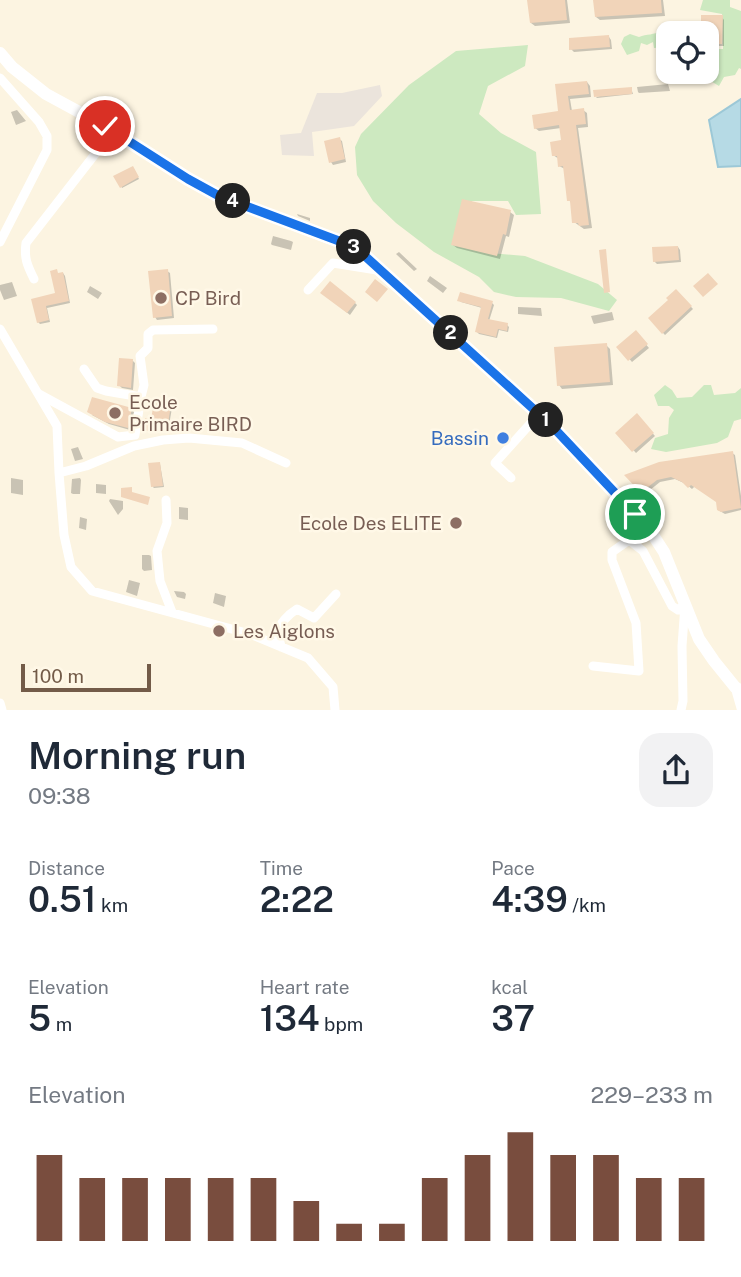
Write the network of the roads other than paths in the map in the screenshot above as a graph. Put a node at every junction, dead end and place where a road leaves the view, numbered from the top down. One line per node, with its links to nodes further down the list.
1 (0, 54): 3 (main road)
2 (0, 78): 4 (street)
3 (113, 131): 5 (street); 7 (main road)
4 (0, 242)
5 (34, 279)
6 (308, 290): 7 (street)
7 (411, 297): 13 (main road)
8 (0, 329): 11 (street)
9 (213, 329): 12 (street)
10 (84, 369): 12 (street)
11 (38, 393): 12 (street); 15 (street)
12 (141, 397)
13 (539, 414): 16 (street); 19 (main road)
14 (286, 463): 15 (street)
15 (58, 473): 20 (street)
16 (511, 478)
17 (166, 500): 20 (street)
18 (335, 594): 21 (street)
19 (685, 606): 22 (street); 23 (main road); 28 (street)
20 (172, 612): 21 (street)
21 (281, 647): 27 (street)
22 (593, 666)
23 (738, 689): 25 (street)
24 (0, 703): 26 (street)
25 (741, 708)
26 (2, 710)
27 (335, 710)
28 (681, 710)

